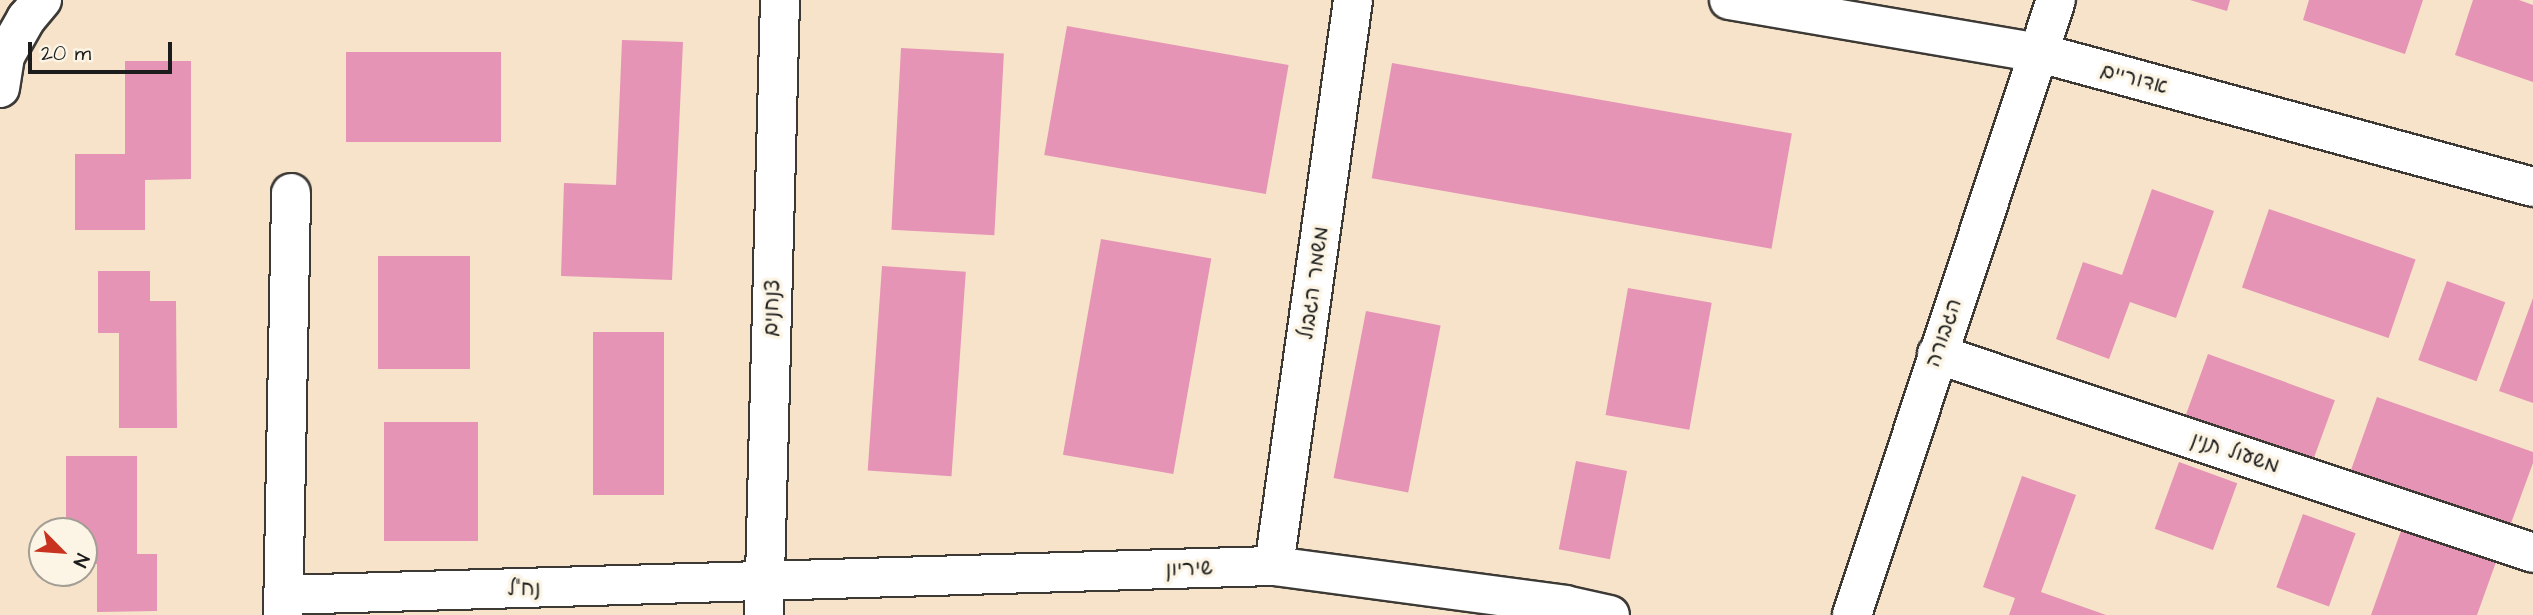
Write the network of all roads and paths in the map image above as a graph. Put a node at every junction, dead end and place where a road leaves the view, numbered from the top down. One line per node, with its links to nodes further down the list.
1 (42, 0): 7 (street)
2 (780, 0): 13 (street, צנחנים)
3 (1353, 0): 12 (street, משמר הגבול)
4 (1729, 0): 6 (street, אדוריים)
5 (2056, 0): 6 (street, הגבורה)
6 (2040, 53): 8 (street, אדוריים); 10 (street, הגבורה)
7 (0, 88)
8 (2533, 187)
9 (291, 193): 14 (street, נח"ל)
10 (1937, 354): 11 (street, משעול תנין); 16 (street, הגבורה)
11 (2533, 553)
12 (1274, 566): 13 (street, שיריון); 15 (street, שיריון)
13 (764, 599): 14 (street, נח"ל)
14 (283, 605)
15 (1610, 615)
16 (1852, 615)

